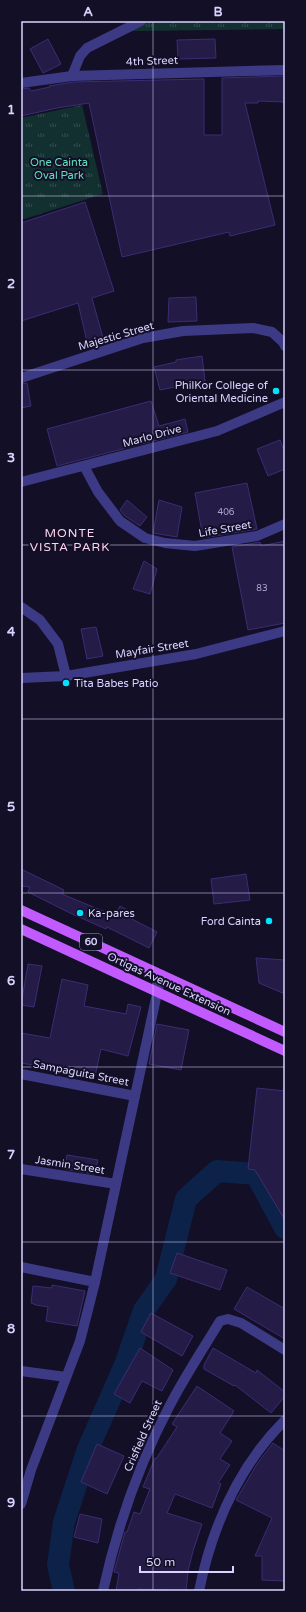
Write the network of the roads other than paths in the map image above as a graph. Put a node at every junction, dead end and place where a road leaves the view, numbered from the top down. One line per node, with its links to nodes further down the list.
1 (141, 21): 2 (street)
2 (80, 56): 4 (street); 5 (street)
3 (285, 70): 4 (street, 4th Street)
4 (87, 75): 5 (street, 4th Street)
5 (72, 76): 6 (street, 4th Street)
6 (21, 83)
7 (285, 346): 8 (street, Majestic Street)
8 (21, 378)
9 (285, 402): 10 (street, Marlo Drive)
10 (84, 466): 11 (street, Marlo Drive); 12 (street, Life Street)
11 (21, 482)
12 (285, 524)
13 (21, 606): 15 (street)
14 (285, 631): 15 (street, Mayfair Street)
15 (66, 676): 16 (street, Mayfair Street)
16 (21, 678)
17 (21, 910): 19 (main road, Ortigas Avenue Extension / 60)
18 (21, 928): 20 (main road, Ortigas Avenue Extension / 60)
19 (161, 975): 20 (street); 21 (main road, Ortigas Avenue Extension / 60)
20 (157, 991): 22 (main road, Ortigas Avenue Extension / 60); 24 (street)
21 (285, 1032)
22 (285, 1051)
23 (21, 1074): 24 (street, Sampaguita Street)
24 (136, 1096): 26 (street)
25 (21, 1169): 26 (street, Jasmin Street)
26 (116, 1184): 28 (street)
27 (21, 1267): 28 (street)
28 (95, 1282): 31 (street)
29 (285, 1350): 36 (street, Crisfield Street)
30 (21, 1371): 31 (street)
31 (66, 1377): 34 (street)
32 (285, 1420): 37 (street)
33 (21, 1469): 34 (street)
34 (31, 1470): 35 (street)
35 (21, 1504)
36 (103, 1591)
37 (199, 1591)

